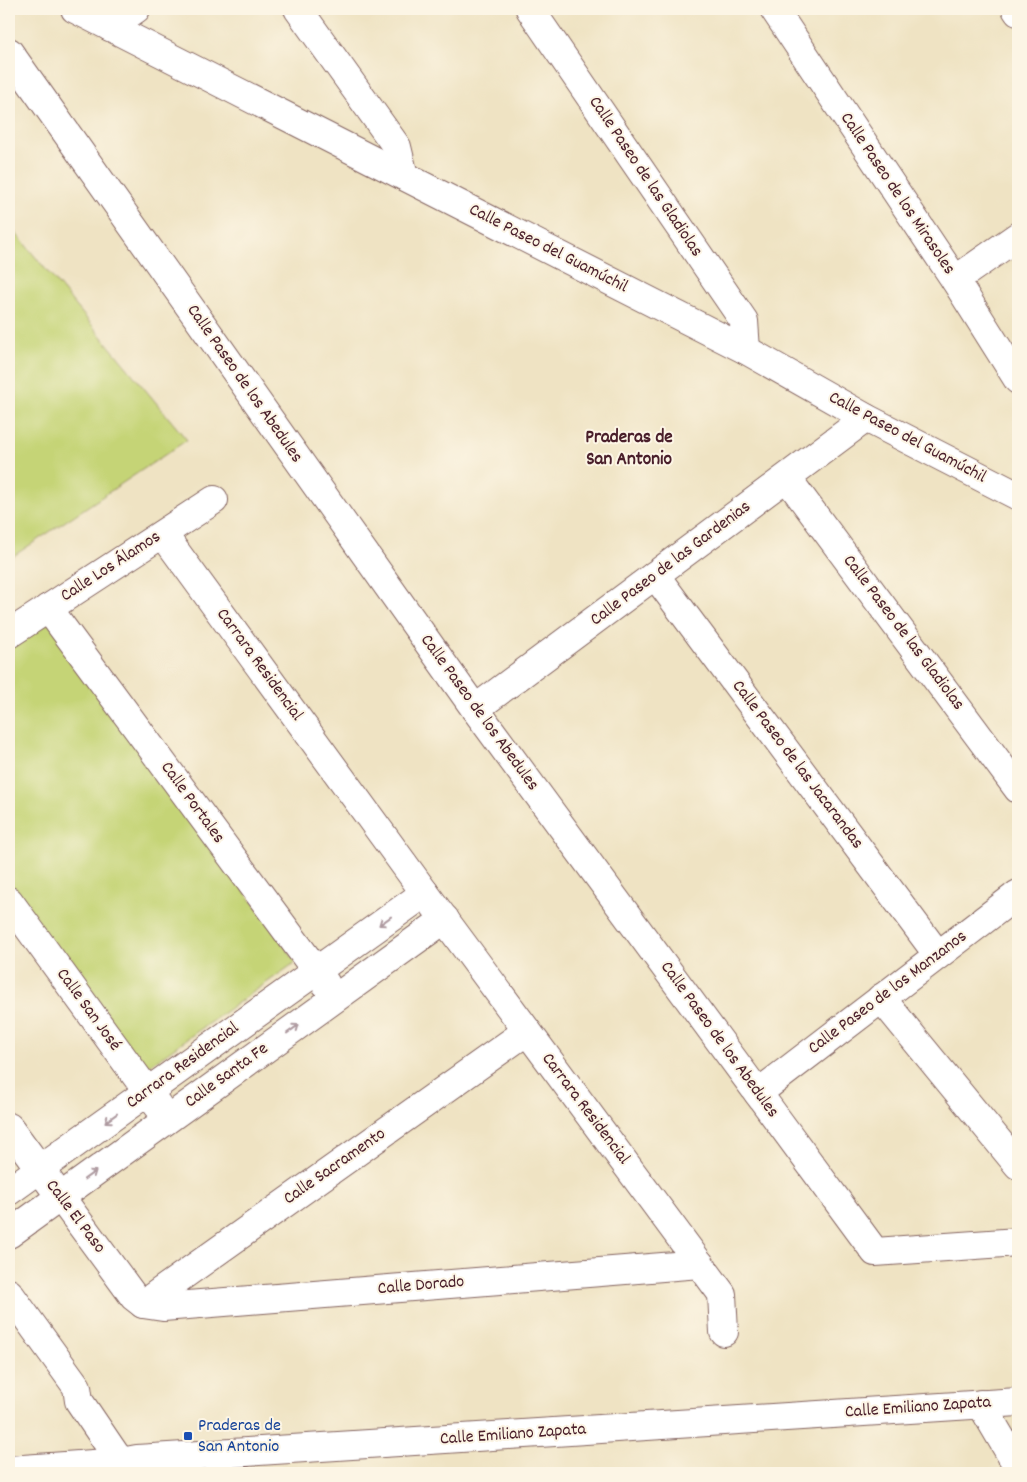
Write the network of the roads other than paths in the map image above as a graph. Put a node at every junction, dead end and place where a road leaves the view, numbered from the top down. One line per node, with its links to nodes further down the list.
1 (75, 9): 8 (street, Calle Paseo del Guamúchil)
2 (136, 9): 8 (street)
3 (298, 9): 10 (street)
4 (530, 9): 13 (street, Calle Paseo de las Gladiolas)
5 (774, 9): 12 (street, Calle Paseo de los Mirasoles)
6 (1016, 9): 7 (street)
7 (1018, 12)
8 (110, 27): 10 (street, Calle Paseo del Guamúchil)
9 (9, 52): 23 (street, Calle Paseo de los Abedules)
10 (404, 176): 13 (street, Calle Paseo del Guamúchil)
11 (1018, 236): 12 (street)
12 (955, 280): 14 (street, Calle Paseo de los Mirasoles)
13 (746, 350): 15 (street, Calle Paseo del Guamúchil)
14 (1018, 380)
15 (866, 418): 16 (street, Calle Paseo de las Gardenias); 17 (street, Calle Paseo del Guamúchil)
16 (787, 478): 20 (street, Calle Paseo de las Gardenias); 24 (street, Calle Paseo de las Gladiolas)
17 (1018, 496)
18 (214, 500): 19 (street, Calle Los Álamos)
19 (163, 534): 21 (street, Calle Los Álamos); 25 (street, Carrara Residencial)
20 (655, 575): 23 (street, Calle Paseo de las Gardenias); 29 (street, Calle Paseo de las Jacarandas)
21 (48, 608): 22 (street, Calle Los Álamos); 30 (street, Calle Portales)
22 (9, 634)
23 (475, 709): 35 (street, Calle Paseo de los Abedules)
24 (1018, 789)
25 (425, 893): 28 (street, Carrara Residencial); 30 (street, Carrara Residencial, one-way to 30)
26 (1018, 894): 29 (street, Calle Paseo de los Manzanos)
27 (9, 901): 34 (street, Calle San José)
28 (445, 919): 31 (street, Calle Santa Fe); 33 (street, Carrara Residencial)
29 (938, 955): 32 (street, Calle Paseo de los Manzanos)
30 (316, 971): 31 (street, Calle Portales); 34 (street, Carrara Residencial)
31 (336, 998): 36 (street, Calle Santa Fe, one-way to 31)
32 (881, 998): 35 (street, Calle Paseo de los Manzanos); 38 (street)
33 (527, 1030): 44 (street, Carrara Residencial); 46 (street, Calle Sacramento)
34 (147, 1092): 36 (street, Calle San José); 39 (street, Carrara Residencial, one-way to 39)
35 (758, 1093): 43 (street, Calle Paseo de los Abedules)
36 (167, 1119): 41 (street, Calle Santa Fe, one-way to 36)
37 (9, 1127): 39 (street, Calle El Paso)
38 (1018, 1165)
39 (39, 1169): 40 (street); 41 (street, Calle El Paso)
40 (9, 1191)
41 (60, 1197): 42 (street, Calle Santa Fe); 46 (street, Calle El Paso)
42 (9, 1234)
43 (1018, 1242)
44 (700, 1264): 46 (street, Calle Dorado); 47 (street, Carrara Residencial)
45 (11, 1300): 50 (street)
46 (143, 1304)
47 (724, 1332)
48 (1018, 1402): 49 (street, Calle Emiliano Zapata)
49 (981, 1404): 50 (street, Calle Emiliano Zapata); 51 (street)
50 (133, 1467): 52 (street, Calle Emiliano Zapata)
51 (1018, 1467)
52 (9, 1470)

